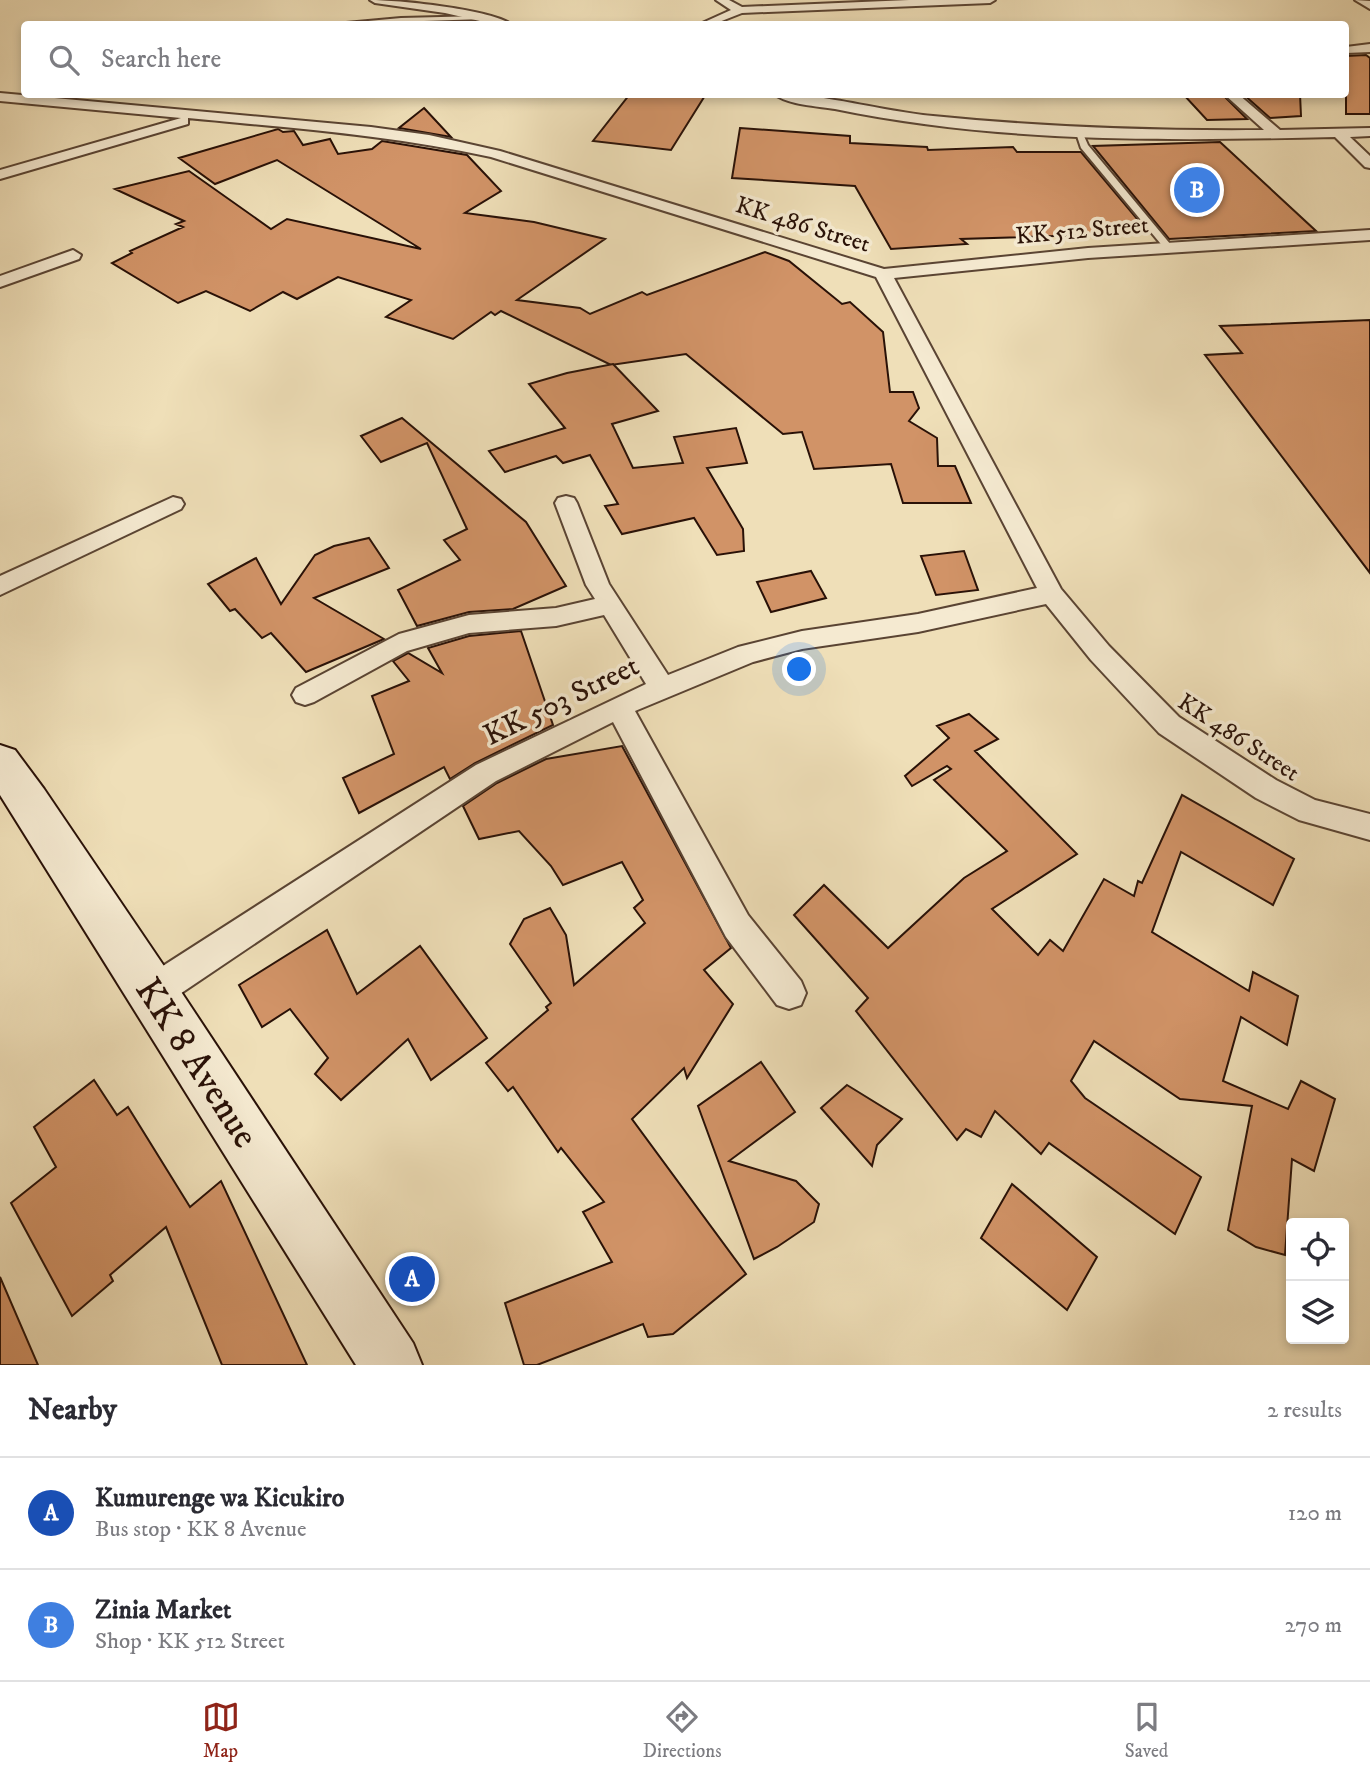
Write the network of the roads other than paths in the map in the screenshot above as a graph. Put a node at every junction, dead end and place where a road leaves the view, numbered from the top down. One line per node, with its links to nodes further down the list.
1 (375, 0): 7 (street)
2 (721, 0): 6 (street)
3 (990, 0): 6 (street)
4 (1360, 0): 5 (street)
5 (1370, 6)
6 (740, 10): 10 (street)
7 (481, 19): 8 (lane); 9 (street)
8 (385, 21)
9 (491, 21)
10 (712, 21)
11 (1370, 48): 12 (street)
12 (1349, 50)
13 (0, 97): 16 (street, KK 486 Street)
14 (801, 98): 17 (street)
15 (1235, 98): 20 (street)
16 (202, 115): 22 (street); 26 (street, KK 486 Street)
17 (1077, 130): 20 (street); 24 (lane)
18 (1339, 132): 19 (street); 20 (street); 21 (street)
19 (1370, 132)
20 (1276, 133)
21 (1370, 164)
22 (0, 175)
23 (1370, 235): 24 (street, KK 512 Street)
24 (1168, 247): 26 (street, KK 512 Street)
25 (73, 255): 27 (street)
26 (883, 274): 31 (street, KK 486 Street)
27 (0, 282)
28 (566, 503): 32 (street)
29 (173, 504): 30 (street)
30 (0, 586)
31 (1052, 594): 33 (street, KK 503 Street); 37 (street, KK 486 Street)
32 (610, 606): 33 (street); 34 (street)
33 (662, 688): 35 (street, KK 503 Street)
34 (305, 695)
35 (619, 707): 38 (street, KK 503 Street); 39 (street)
36 (0, 762): 38 (main road, KK 8 Avenue)
37 (1370, 827)
38 (153, 992): 40 (main road, KK 8 Avenue)
39 (789, 993)
40 (391, 1365)

